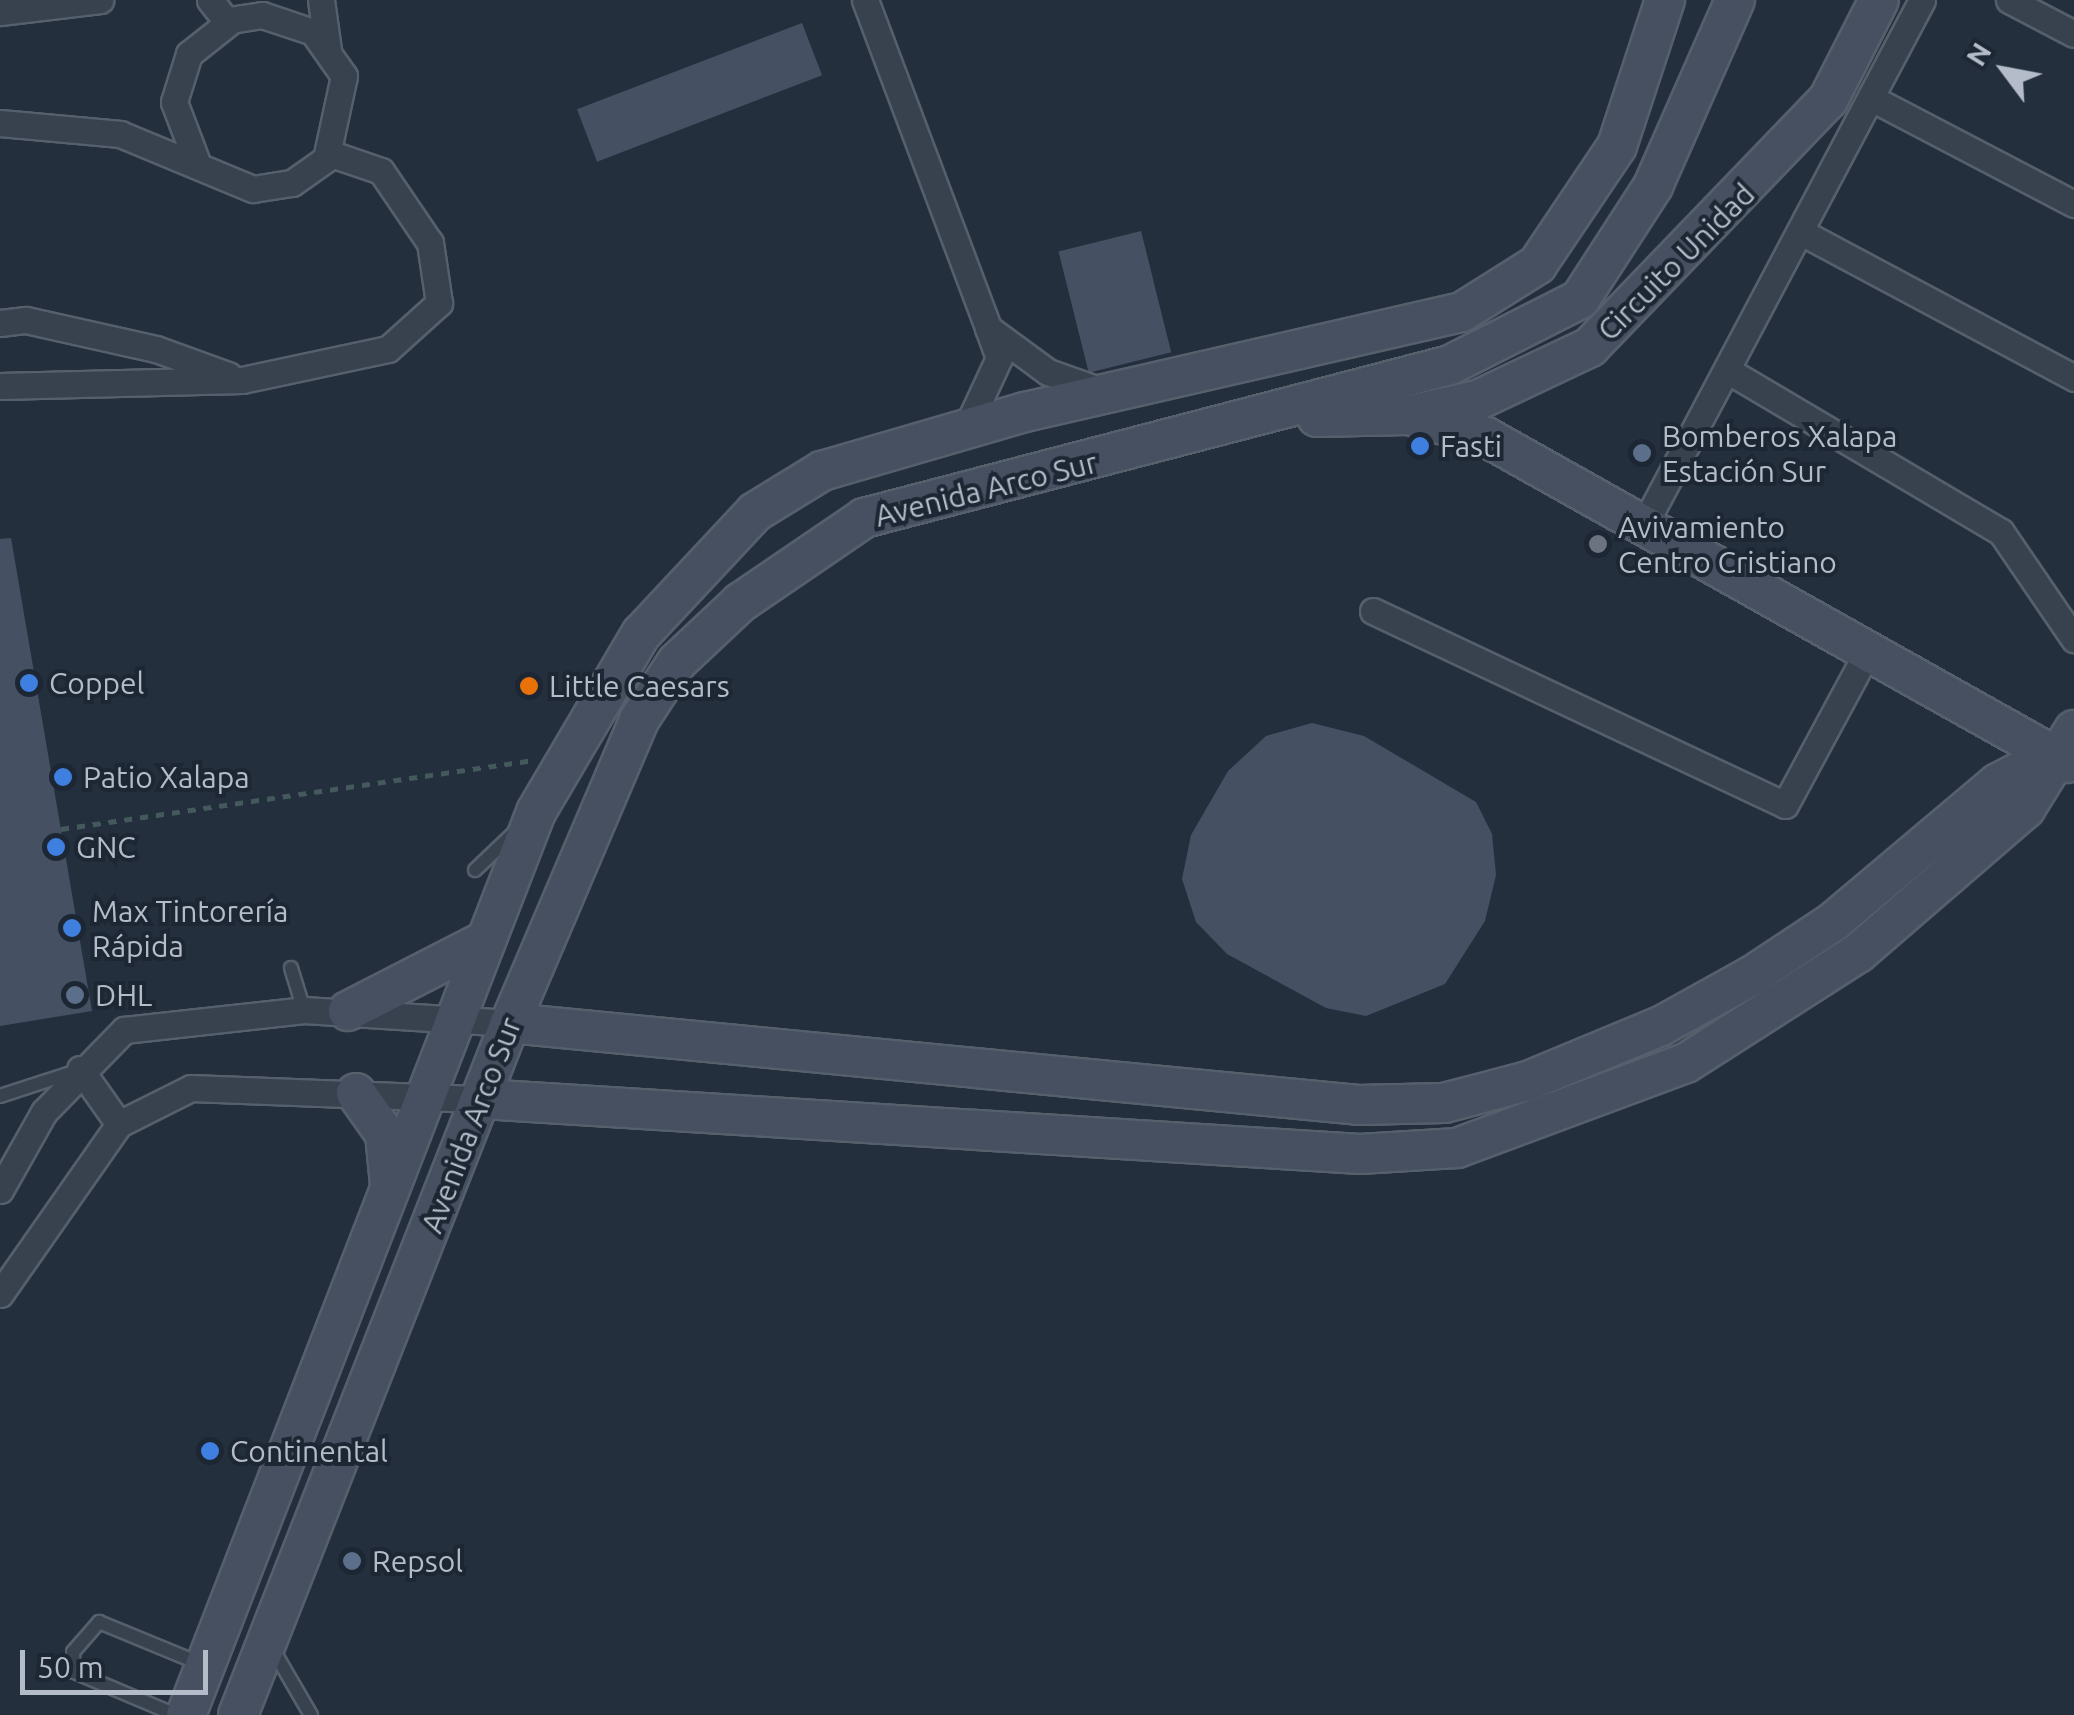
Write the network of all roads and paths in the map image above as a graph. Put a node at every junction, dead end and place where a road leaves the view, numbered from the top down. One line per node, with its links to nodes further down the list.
1 (100, 0): 10 (street)
2 (210, 0): 11 (street)
3 (321, 0): 13 (street)
4 (865, 0): 21 (street)
5 (1665, 0): 27 (main road, Avenida Arco Sur)
6 (1735, 0): 22 (main road, Avenida Arco Sur)
7 (1879, 0): 28 (main road, Circuito Unidad)
8 (1922, 0): 14 (street)
9 (2009, 0): 12 (street)
10 (0, 12)
11 (231, 14): 13 (street); 17 (street)
12 (2074, 34)
13 (329, 55): 16 (street)
14 (1875, 100): 18 (street); 19 (street)
15 (0, 123): 17 (street)
16 (328, 152): 17 (street); 25 (street)
17 (196, 160)
18 (2074, 204)
19 (1802, 232): 23 (street); 24 (street)
20 (0, 323): 25 (street)
21 (988, 328): 27 (street); 30 (street)
22 (1450, 365): 28 (main road); 29 (main road, Avenida Arco Sur)
23 (1726, 370): 31 (street); 33 (street)
24 (2074, 378)
25 (242, 380): 26 (street)
26 (0, 386)
27 (1112, 394): 30 (main road, Avenida Arco Sur)
28 (1408, 416): 29 (main road, Circuito Unidad); 31 (main road)
29 (1270, 418): 45 (main road, Avenida Arco Sur)
30 (966, 429): 36 (main road, Avenida Arco Sur)
31 (1644, 525): 34 (main road)
32 (1374, 611): 34 (street)
33 (2074, 638)
34 (1867, 654): 35 (main road)
35 (2067, 750): 45 (main road); 50 (main road)
36 (562, 757): 37 (main road, Avenida Arco Sur); 38 (path)
37 (536, 812): 39 (lane); 40 (main road, Avenida Arco Sur)
38 (61, 829)
39 (475, 870)
40 (482, 942): 43 (main road); 44 (main road, Avenida Arco Sur)
41 (291, 968): 42 (lane)
42 (304, 1010): 43 (street); 46 (street)
43 (348, 1011): 44 (street)
44 (455, 1018): 45 (street); 48 (main road, Avenida Arco Sur)
45 (510, 1023): 50 (main road, Avenida Arco Sur)
46 (80, 1069): 49 (lane); 51 (street); 52 (street)
47 (356, 1093): 48 (street); 51 (street); 53 (main road)
48 (428, 1094): 50 (street); 53 (main road, Avenida Arco Sur)
49 (0, 1096)
50 (482, 1100): 55 (main road, Avenida Arco Sur)
51 (119, 1124): 54 (street)
52 (0, 1190)
53 (391, 1194): 56 (main road, Avenida Arco Sur)
54 (1, 1290)
55 (268, 1642): 59 (main road, Avenida Arco Sur); 60 (lane)
56 (206, 1666): 57 (lane); 58 (main road, Avenida Arco Sur)
57 (176, 1715)
58 (186, 1715)
59 (238, 1715)
60 (311, 1715)

